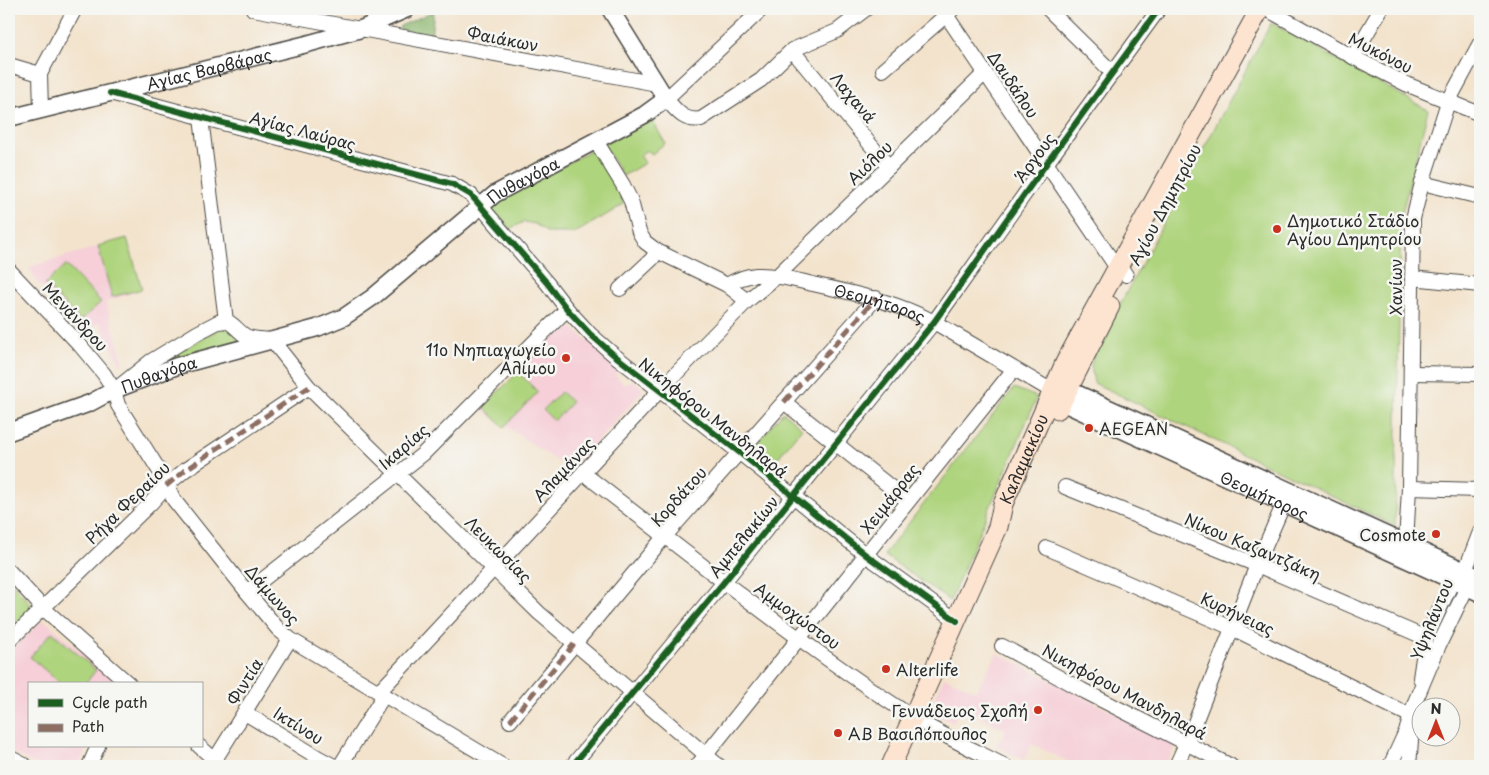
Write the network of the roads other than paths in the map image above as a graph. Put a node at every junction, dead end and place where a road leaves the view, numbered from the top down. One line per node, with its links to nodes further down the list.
1 (75, 9): 20 (street)
2 (253, 9): 12 (street, Φαιάκων)
3 (407, 9): 12 (street, Αγίας Βαρβάρας)
4 (610, 9): 21 (street)
5 (762, 9): 23 (street)
6 (866, 9): 14 (street)
7 (1048, 9): 19 (street)
8 (1381, 9): 15 (street)
9 (1157, 10): 19 (street, Άργους)
10 (1267, 10): 15 (street, Μυκόνου); 37 (main road, Αγίου Δημητρίου)
11 (947, 11): 17 (street); 18 (street, Δαιδάλου)
12 (361, 29): 21 (street, Φαιάκων); 22 (street, Αγίας Βαρβάρας)
13 (1480, 43): 24 (street, Χανίων)
14 (792, 50): 23 (street); 31 (street, Λαχανά)
15 (1353, 57): 24 (street, Μυκόνου)
16 (9, 65): 20 (street)
17 (883, 70)
18 (986, 73): 30 (street, Δαιδάλου); 31 (street, Αιόλου)
19 (1113, 73): 30 (street, Άργους)
20 (40, 74): 25 (street)
21 (657, 84): 23 (street)
22 (110, 93): 25 (street, Αγίας Βαρβάρας); 28 (street, Αγίας Λαύρας)
23 (666, 99): 29 (street, Πυθαγόρα)
24 (1448, 102): 26 (street, Μυκόνου); 32 (street, Χανίων)
25 (41, 110): 27 (street, Αγίας Βαρβάρας)
26 (1480, 114)
27 (9, 118)
28 (202, 118): 34 (street, Αγίας Λαύρας); 46 (street)
29 (596, 141): 34 (street, Πυθαγόρα); 35 (street)
30 (1046, 164): 37 (street, Δαιδάλου); 47 (street, Άργους)
31 (889, 167): 38 (street, Αιόλου)
32 (1422, 183): 33 (street); 39 (street, Χανίων)
33 (1480, 198)
34 (480, 207): 45 (street, Νικηφόρου Μανδηλαρά); 48 (street, Πυθαγόρα)
35 (657, 251): 40 (street); 42 (street)
36 (9, 270): 53 (street, Μενάνδρου)
37 (1123, 270): 55 (main road, Αγίου Δημητρίου)
38 (777, 276): 40 (street, Θεομήτορος); 43 (street, Θεομήτορος); 44 (street, Αλαμάνας)
39 (1412, 278): 41 (street); 50 (street, Χανίων)
40 (727, 285): 44 (street)
41 (1480, 285)
42 (620, 289)
43 (876, 298): 47 (street, Θεομήτορος); 56 (street, Κορδάτου)
44 (747, 300): 54 (street, Αλαμάνας)
45 (566, 309): 54 (street, Νικηφόρου Μανδηλαρά); 61 (street, Ικαρίας)
46 (226, 321): 48 (street); 53 (street, Πυθαγόρα)
47 (934, 322): 49 (street, Θεομήτορος); 58 (street, Αμπελακίων)
48 (272, 340): 52 (street, Λευκωσίας); 53 (street, Πυθαγόρα)
49 (1014, 369): 55 (street, Θεομήτορος); 67 (street, Χειμάρρας)
50 (1411, 373): 51 (street); 64 (street, Χανίων)
51 (1480, 374)
52 (309, 387): 61 (street, Λευκωσίας); 62 (street, Ρήγα Φεραίου)
53 (114, 390): 57 (street, Πυθαγόρα); 62 (street, Δάμωνος)
54 (660, 390): 59 (street, Νικηφόρου Μανδηλαρά); 60 (street, Αλαμάνας)
55 (1060, 394): 68 (street, Θεομήτορος); 71 (street, Θεομήτορος); 81 (main road, Καλαμακίου)
56 (784, 402): 58 (street); 59 (street, Κορδάτου)
57 (9, 432)
58 (835, 444): 66 (street, Αμπελακίων); 67 (street)
59 (740, 453): 66 (street, Νικηφόρου Μανδηλαρά); 70 (street, Κορδάτου)
60 (584, 473): 70 (street, Αμμοχώστου); 75 (street, Αλαμάνας)
61 (399, 474): 75 (street, Λευκωσίας); 79 (street, Ικαρίας)
62 (166, 486): 79 (street, Δάμωνος); 80 (street, Ρήγα Φεραίου)
63 (1065, 487): 74 (street, Νίκου Καζαντζάκη)
64 (1409, 488): 65 (street); 71 (street, Χανίων)
65 (1480, 490)
66 (794, 496): 73 (street, Νικηφόρου Μανδηλαρά); 77 (street, Αμπελακίων)
67 (908, 501): 73 (street, Χειμάρρας)
68 (1284, 504): 74 (street); 78 (street, Θεομήτορος)
69 (1480, 532): 78 (street)
70 (665, 536): 77 (street, Αμμοχώστου); 87 (street, Κορδάτου)
71 (1406, 544): 78 (street, Θεομήτορος)
72 (1047, 548): 82 (street, Κυρήνειας)
73 (866, 555): 81 (street, Νικηφόρου Μανδηλαρά); 83 (street, Χειμάρρας)
74 (1256, 566): 82 (street); 84 (street, Νίκου Καζαντζάκη)
75 (494, 569): 87 (street, Λευκωσίας); 91 (street, Αλαμάνας)
76 (9, 571): 80 (street)
77 (724, 582): 83 (street, Αμμοχώστου); 90 (street, Αμπελακίων)
78 (1469, 582): 84 (street, Υψηλάντου); 93 (street, Υψηλάντου)
79 (247, 592): 85 (street, Δάμωνος)
80 (43, 608): 86 (street, Ρήγα Φεραίου); 89 (street)
81 (956, 621): 96 (main road, Καλαμακίου)
82 (1232, 628): 98 (street, Κυρήνειας); 99 (street)
83 (799, 638): 96 (street, Αμμοχώστου); 103 (street, Χειμάρρας)
84 (1426, 638): 92 (street, Υψηλάντου)
85 (290, 639): 91 (street, Δάμωνος); 94 (street, Φιντία)
86 (9, 641)
87 (574, 644): 90 (street, Λευκωσίας); 97 (street, Κορδάτου)
88 (1002, 646): 99 (street, Νικηφόρου Μανδηλαρά)
89 (127, 682)
90 (632, 692): 103 (street, Λευκωσίας); 111 (street, Αμπελακίων)
91 (381, 693): 109 (street, Αλαμάνας); 110 (street, Δάμωνος)
92 (1416, 698)
93 (1417, 698)
94 (245, 712): 104 (street, Ικτίνου); 105 (street, Φιντία)
95 (1412, 712): 98 (street, Υψηλάντου)
96 (913, 717): 113 (main road, Καλαμακίου); 114 (street, Αμμοχώστου)
97 (510, 721)
98 (1409, 722): 117 (street, Υψηλάντου); 118 (street)
99 (1186, 744): 115 (street); 116 (street, Νικηφόρου Μανδηλαρά)
100 (97, 748): 107 (street)
101 (201, 748): 105 (street)
102 (9, 757): 106 (street)
103 (702, 761): 112 (street, Λευκωσίας)
104 (316, 762): 108 (street, Ικτίνου)
105 (213, 763)
106 (26, 766)
107 (89, 766)
108 (334, 766)
109 (340, 766)
110 (503, 766)
111 (572, 766)
112 (719, 766)
113 (892, 766)
114 (1005, 766)
115 (1176, 766)
116 (1231, 766)
117 (1390, 766)
118 (1409, 766)

